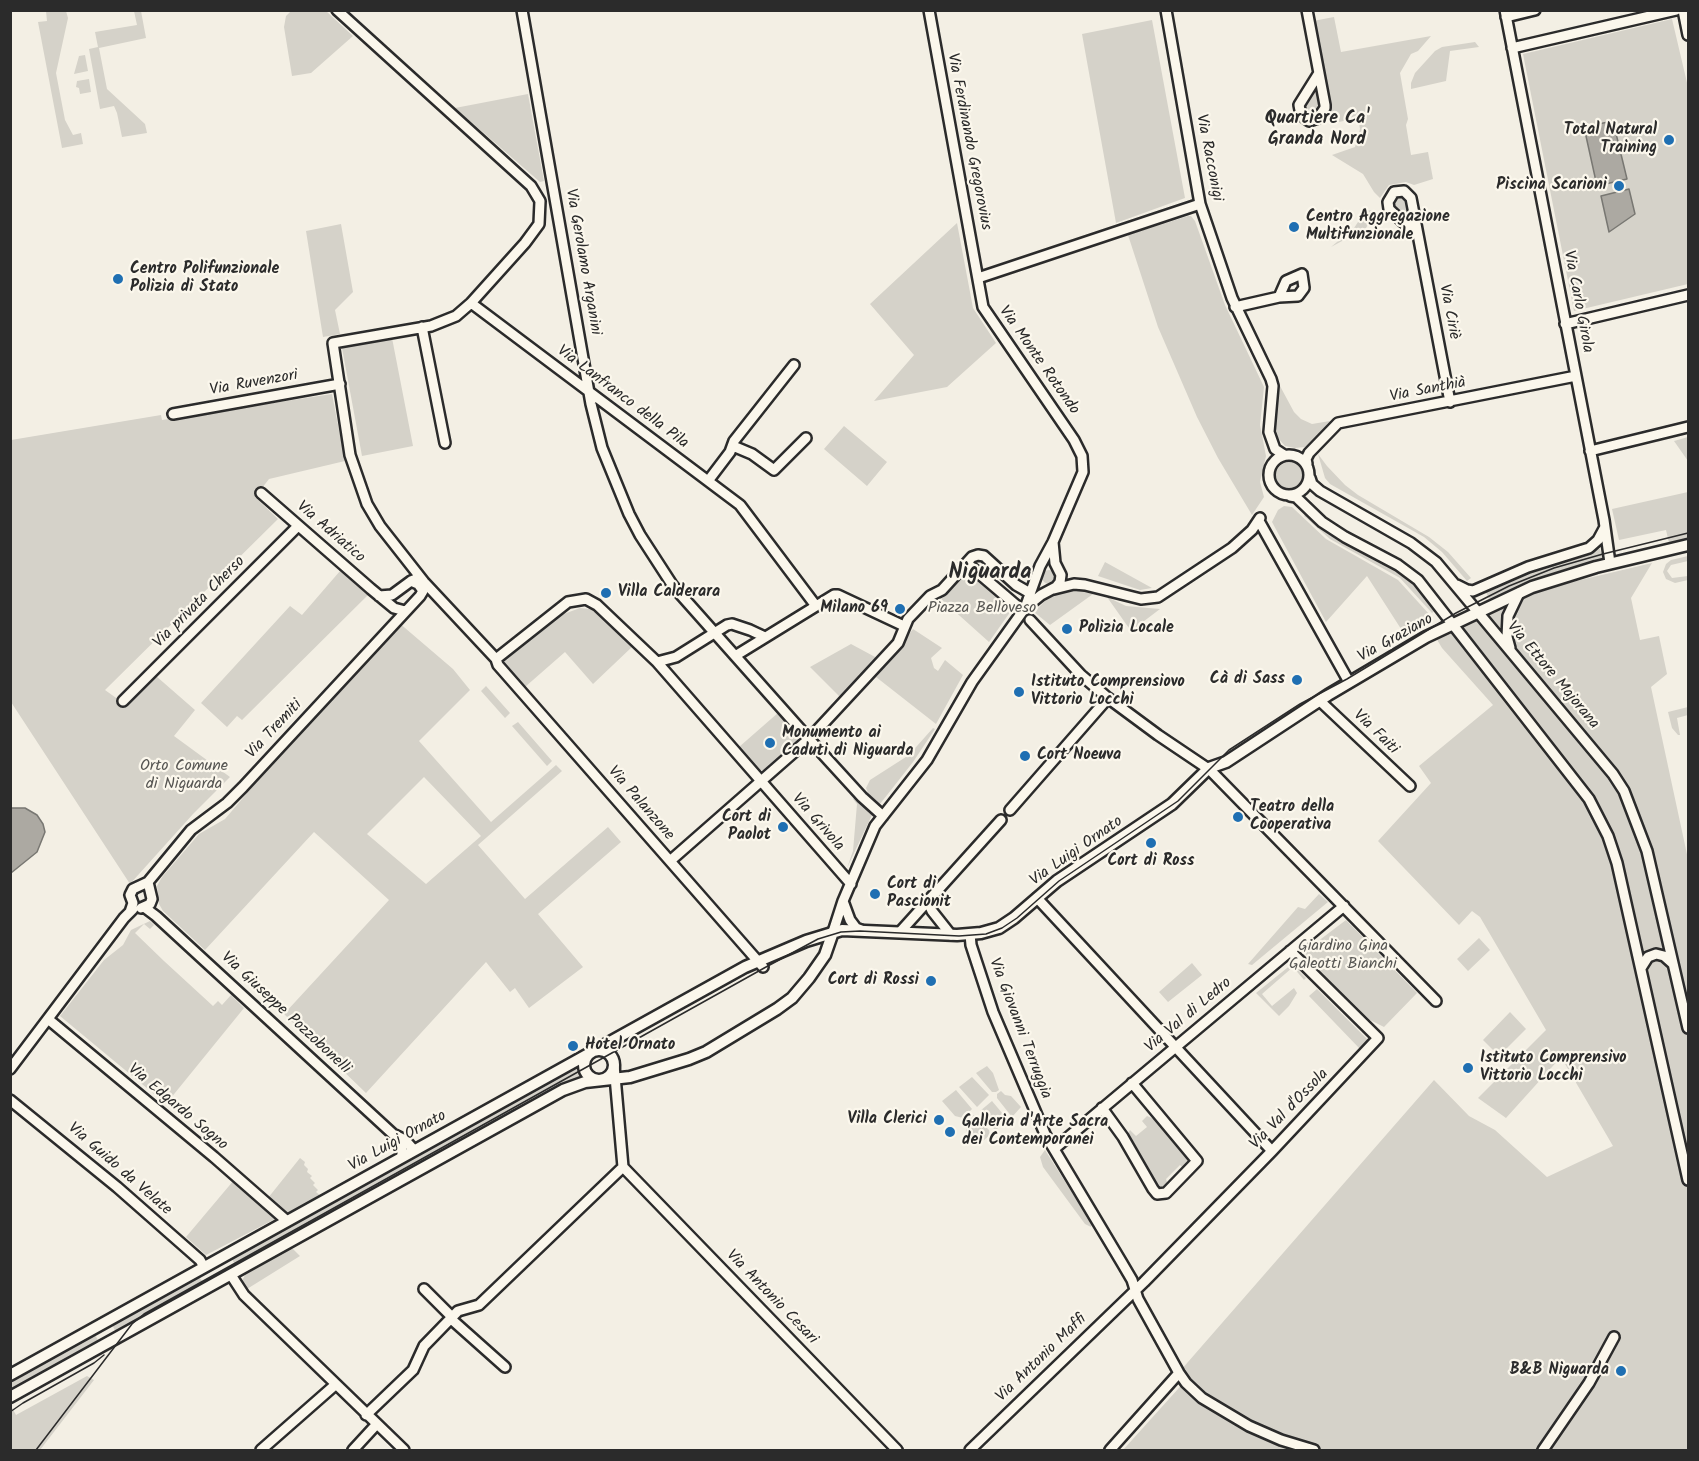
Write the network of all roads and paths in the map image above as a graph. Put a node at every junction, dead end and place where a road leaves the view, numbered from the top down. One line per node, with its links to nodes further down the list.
1 (337, 10): 14 (street)
2 (522, 10): 13 (street, Via Gerolamo Arganini)
3 (928, 10): 19 (street, Via Ferdinando Gregorovius)
4 (1166, 10): 15 (street, Via Racconigi)
5 (1307, 10): 12 (street)
6 (1535, 10): 9 (street)
7 (1676, 10): 11 (street)
8 (1683, 10): 10 (street)
9 (1505, 14): 11 (street, Via Carlo Girola)
10 (1689, 35)
11 (1512, 48): 24 (street, Via Carlo Girola)
12 (1319, 73): 12 (street)
13 (553, 183): 14 (street, Via Gerolamo Arganini); 17 (street, Via Gerolamo Arganini)
14 (531, 186): 16 (street)
15 (1200, 204): 19 (street); 23 (street, Via Racconigi)
16 (540, 220): 17 (street); 22 (street)
17 (560, 220): 29 (street, Via Gerolamo Arganini)
18 (1416, 228): 30 (street, Via Ciriè)
19 (978, 278): 45 (street, Via Monte Rotondo)
20 (1689, 296): 24 (street)
21 (1279, 297): 23 (street)
22 (471, 303): 25 (street); 29 (street, Via Lanfranco della Pila)
23 (1235, 306): 37 (street, Via Racconigi)
24 (1565, 324): 27 (street, Via Carlo Girola)
25 (422, 327): 28 (street, Via Palanzone); 34 (street)
26 (794, 365): 35 (street)
27 (1576, 376): 30 (street, Via Santhià); 36 (street, Via Carlo Girola)
28 (340, 384): 31 (street, Via Ruvenzori); 49 (street, Via Palanzone)
29 (590, 393): 40 (street, Via Lanfranco della Pila); 72 (street, Via Gerolamo Arganini)
30 (1450, 402): 38 (street, Via Santhià)
31 (172, 414)
32 (1689, 427): 36 (street)
33 (806, 438): 35 (street)
34 (445, 443)
35 (732, 446): 40 (street)
36 (1590, 451): 44 (street, Via Carlo Girola)
37 (1284, 456): 38 (street); 42 (street)
38 (1307, 464): 39 (street)
39 (1310, 478): 42 (street); 54 (street, Via Ettore Majorana)
40 (708, 481): 63 (street, Via Lanfranco della Pila)
41 (261, 493): 43 (street, Via Adriatico)
42 (1290, 495): 70 (street)
43 (298, 525): 61 (street, Via Adriatico); 80 (street, Via privata Cherso)
44 (1605, 527): 47 (street, Via Carlo Girola); 54 (street)
45 (1053, 542): 50 (street); 51 (street, Via Monte Rotondo)
46 (1689, 545): 47 (main road, Via Graziano)
47 (1610, 563): 57 (main road, Via Graziano)
48 (967, 564): 58 (street); 65 (street); 71 (street)
49 (413, 568): 52 (street); 53 (street, Via Palanzone)
50 (1058, 569): 51 (street); 55 (street); 56 (street)
51 (1037, 574): 56 (street); 58 (street, Via Monte Rotondo)
52 (411, 580): 53 (street); 60 (street); 62 (street)
53 (424, 582): 59 (street, Via Palanzone)
54 (1454, 584): 67 (street, Via Ettore Majorana)
55 (1085, 585): 56 (street); 78 (street)
56 (1053, 589): 65 (street)
57 (1520, 592): 67 (main road, Via Graziano); 74 (street)
58 (1030, 593): 65 (street, Via Monte Rotondo)
59 (436, 594): 62 (street); 76 (street, Via Palanzone)
60 (392, 595): 61 (street); 64 (street)
61 (379, 596): 64 (street, Via Adriatico)
62 (420, 596): 66 (street)
63 (816, 606): 71 (street); 73 (street)
64 (394, 608): 66 (street, Via Adriatico); 68 (street)
65 (1024, 610): 87 (street)
66 (405, 611): 68 (street, Via Tremiti)
67 (1478, 613): 70 (main road, Via Graziano); 74 (street, Via Ettore Majorana)
68 (397, 620): 91 (street, Via Tremiti)
69 (1030, 620): 79 (street)
70 (1454, 625): 78 (main road, Via Graziano); 105 (street)
71 (904, 626): 82 (street)
72 (715, 634): 73 (street); 75 (street, Via Gerolamo Arganini); 77 (street)
73 (765, 637): 75 (street)
74 (1512, 653): 104 (street, Via Ettore Majorana)
75 (735, 656): 82 (street, Via Gerolamo Arganini)
76 (496, 659): 77 (street); 89 (street, Via Palanzone)
77 (657, 662): 84 (street, Via Grivola)
78 (1348, 682): 81 (main road, Via Graziano)
79 (1108, 698): 83 (street); 86 (street)
80 (123, 701)
81 (1320, 701): 83 (main road, Via Graziano); 85 (street, Via Faiti)
82 (809, 739): 84 (street); 87 (street, Via Gerolamo Arganini)
83 (1209, 768): 92 (main road, Via Luigi Ornato); 95 (street)
84 (761, 781): 89 (street); 90 (street, Via Grivola)
85 (1410, 786)
86 (1010, 810)
87 (883, 816): 90 (street)
88 (1001, 820): 94 (street)
89 (670, 861): 103 (street, Via Palanzone)
90 (851, 884): 93 (street)
91 (147, 885): 96 (street); 96 (street, Via Tremiti)
92 (1037, 898): 100 (main road, Via Luigi Ornato); 109 (street)
93 (843, 901): 97 (street); 98 (street)
94 (928, 902): 99 (street); 101 (street)
95 (1344, 906): 102 (street, Via Val di Ledro); 106 (street)
96 (139, 907): 107 (street, Via Tremiti); 118 (street, Via Giuseppe Pozzobonelli)
97 (861, 930): 98 (main road, Via Luigi Ornato); 99 (main road, Via Luigi Ornato)
98 (833, 932): 103 (main road, Via Luigi Ornato); 113 (main road, Via Luigi Ornato)
99 (900, 932): 101 (main road, Via Luigi Ornato)
100 (970, 934): 101 (main road, Via Luigi Ornato); 119 (street, Via Giovanni Terruggia)
101 (951, 935)
102 (1290, 951): 109 (street, Via Val di Ledro); 121 (street, Via Val d'Ossola)
103 (760, 964): 110 (main road, Via Luigi Ornato)
104 (1675, 965): 105 (street); 108 (street, Via Ettore Majorana)
105 (1641, 968): 124 (street)
106 (1436, 1001)
107 (48, 1019): 112 (street, Via Tremiti); 125 (street, Via Edgardo Sogno)
108 (1689, 1028)
109 (1175, 1047): 115 (street, Via Val di Ledro); 121 (street)
110 (592, 1052): 111 (main road); 114 (main road); 120 (main road, Via Luigi Ornato)
111 (614, 1065): 113 (street); 114 (main road)
112 (10, 1069)
113 (616, 1078): 114 (main road, Via Luigi Ornato); 123 (street)
114 (602, 1079): 128 (main road, Via Luigi Ornato)
115 (1132, 1083): 117 (street, Via Val di Ledro); 117 (street)
116 (10, 1100): 127 (street, Via Guido da Velate)
117 (1102, 1108): 119 (street, Via Val di Ledro)
118 (394, 1135): 120 (street, Via Giuseppe Pozzobonelli); 122 (street, Via Giuseppe Pozzobonelli)
119 (1051, 1145): 131 (street, Via Giovanni Terruggia)
120 (414, 1150): 122 (main road, Via Luigi Ornato)
121 (1272, 1151): 131 (street, Via Val d'Ossola)
122 (402, 1157): 125 (main road, Via Luigi Ornato)
123 (623, 1167): 132 (street); 146 (street, Via Antonio Cesari)
124 (1689, 1180)
125 (287, 1221): 126 (main road, Via Luigi Ornato)
126 (218, 1259): 127 (main road, Via Luigi Ornato); 128 (main road)
127 (204, 1267): 129 (main road); 133 (main road, Via Luigi Ornato)
128 (231, 1275): 129 (main road, Via Luigi Ornato); 139 (street)
129 (220, 1280): 135 (main road, Via Luigi Ornato)
130 (424, 1289): 132 (street)
131 (1136, 1290): 137 (street, Via Giovanni Terruggia); 147 (street, Via Antonio Maffi)
132 (451, 1318): 136 (street); 141 (street)
133 (91, 1330): 135 (main road); 138 (main road, Via Luigi Ornato)
134 (1614, 1337): 150 (street)
135 (108, 1343): 140 (main road, Via Luigi Ornato)
136 (505, 1367)
137 (1179, 1373): 148 (street); 149 (street, Via Giovanni Terruggia)
138 (10, 1375)
139 (335, 1385): 141 (street); 143 (street)
140 (10, 1397)
141 (366, 1415): 142 (street)
142 (376, 1425): 144 (street); 145 (street)
143 (261, 1450)
144 (353, 1450)
145 (404, 1450)
146 (897, 1450)
147 (970, 1450)
148 (1110, 1450)
149 (1314, 1450)
150 (1543, 1450)

